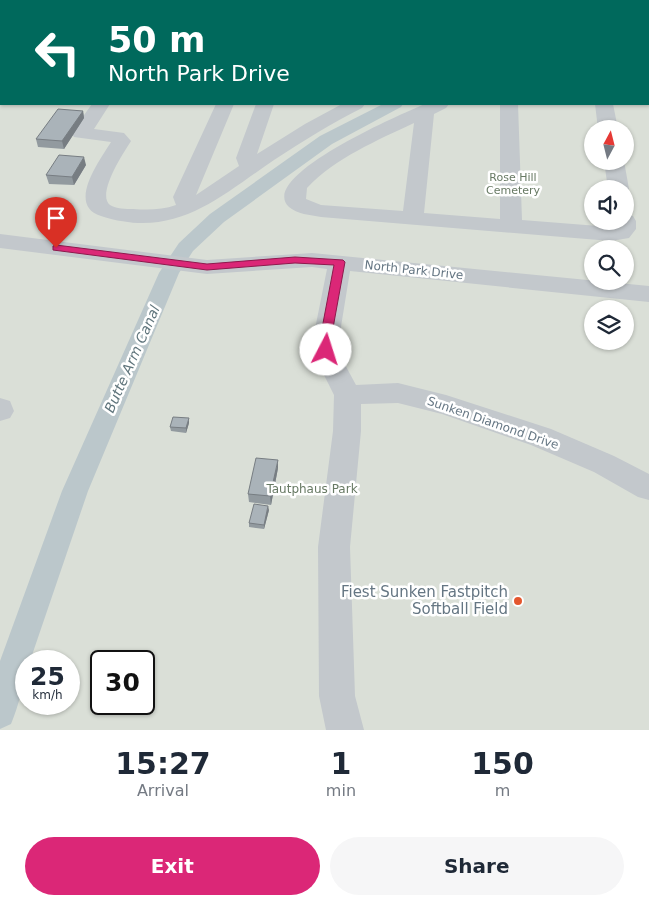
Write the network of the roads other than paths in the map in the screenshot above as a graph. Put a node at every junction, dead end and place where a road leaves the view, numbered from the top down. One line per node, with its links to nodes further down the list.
1 (99, 105): 10 (street)
2 (226, 105): 10 (street)
3 (265, 105): 9 (street)
4 (352, 105): 9 (street)
5 (510, 105): 12 (street)
6 (604, 105): 8 (street)
7 (433, 107): 11 (street); 11 (street)
8 (607, 120)
9 (250, 168): 10 (street)
10 (187, 207)
11 (413, 218): 12 (street)
12 (511, 226): 13 (street)
13 (625, 230)
14 (1, 244): 15 (street, North Park Drive)
15 (340, 262): 16 (street, North Park Drive); 17 (street)
16 (649, 294)
17 (348, 395): 18 (street, Sunken Diamond Drive); 19 (street)
18 (649, 488)
19 (345, 730)

